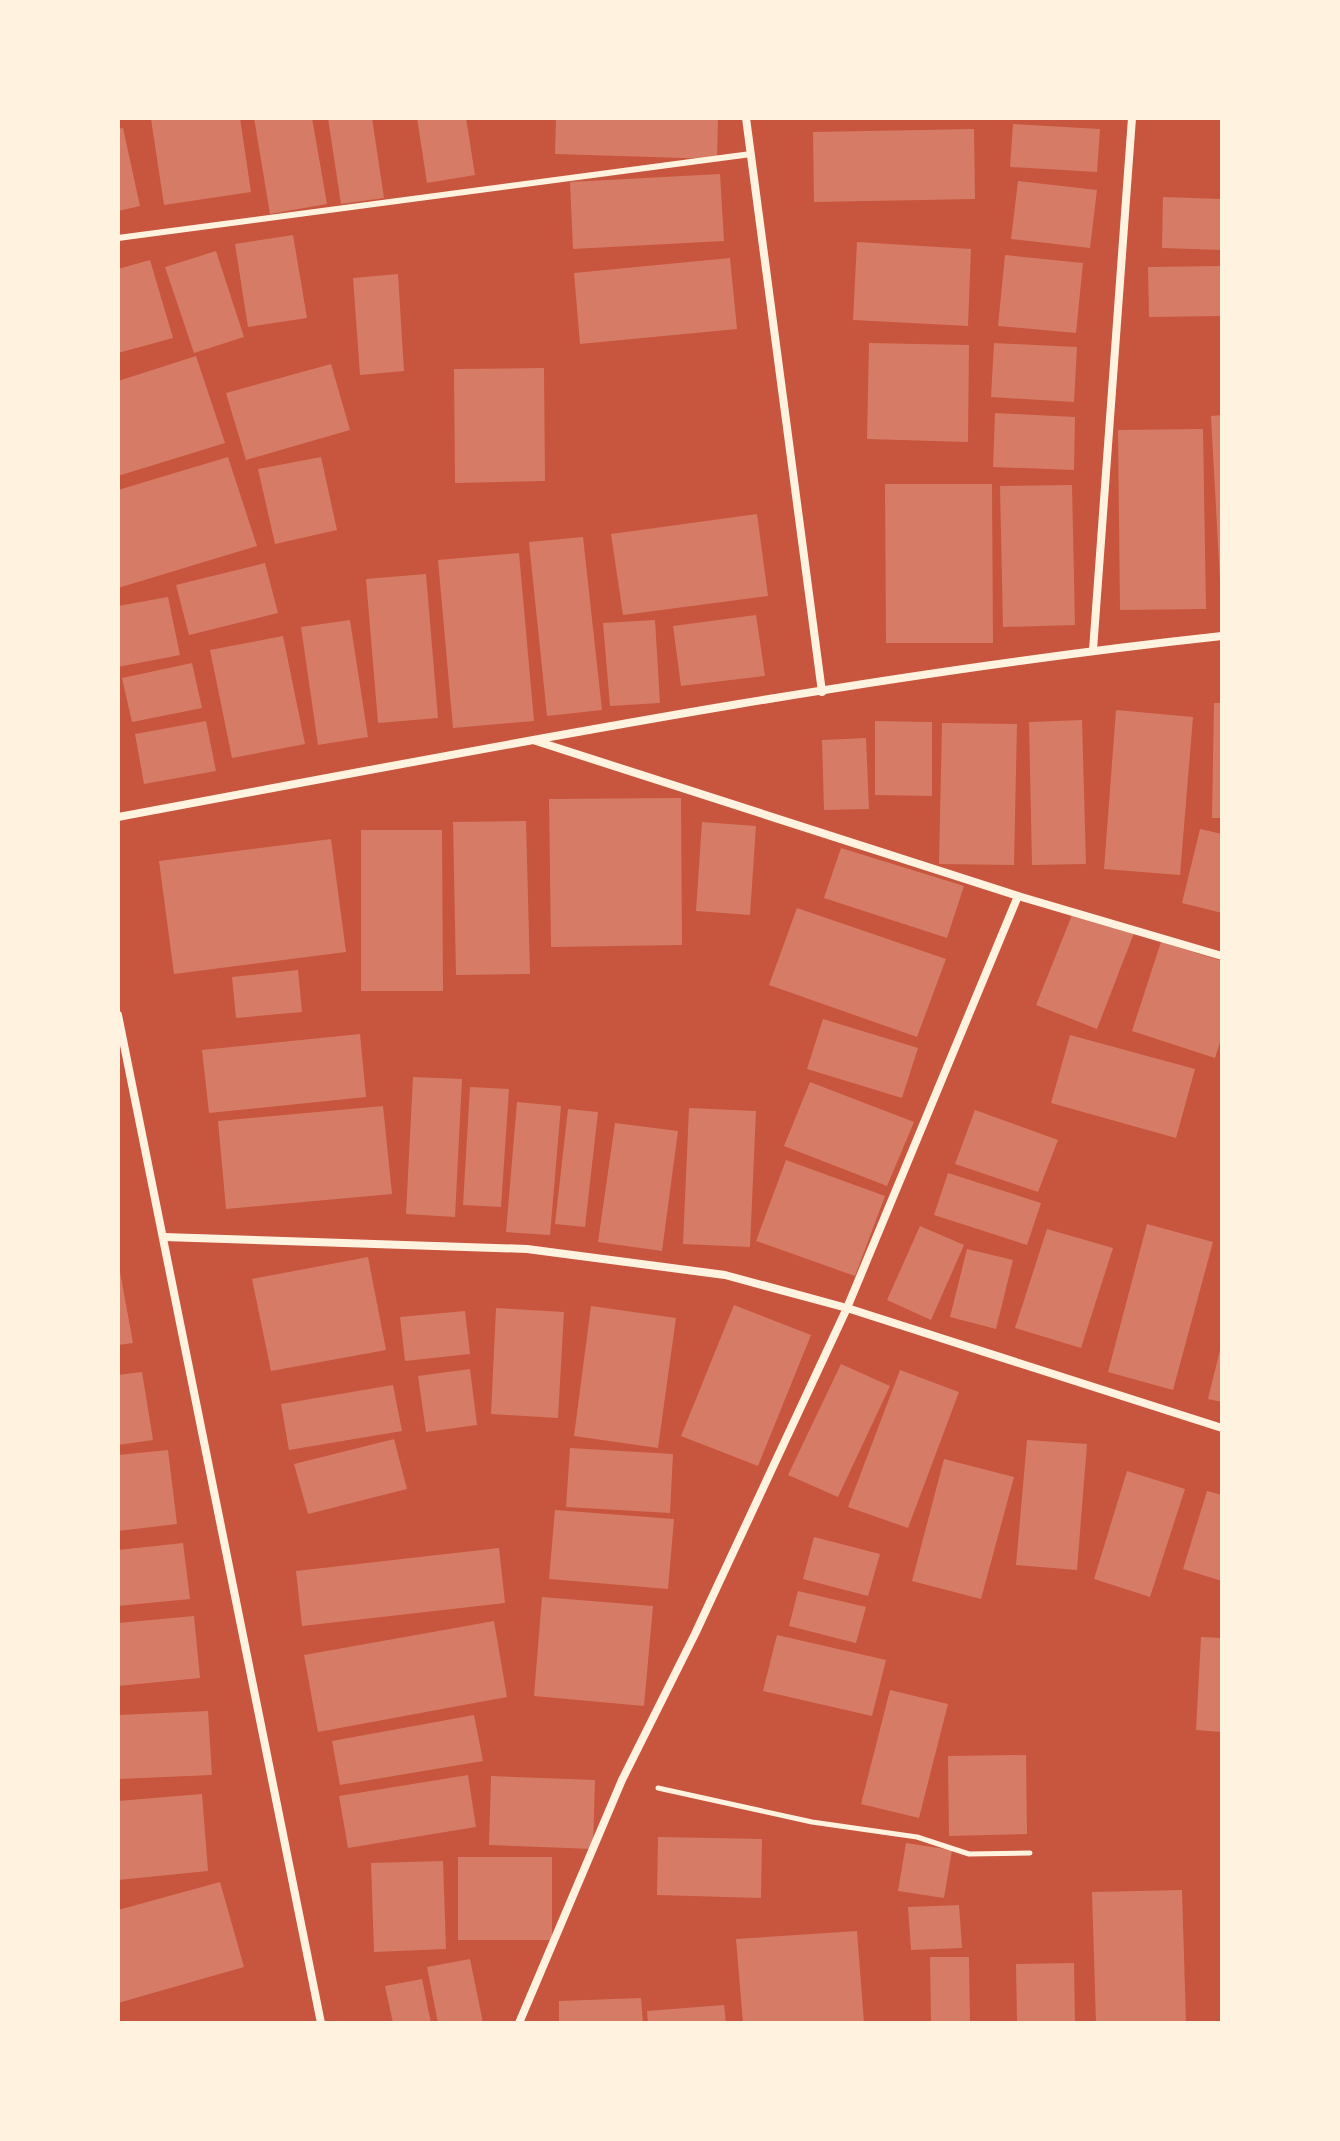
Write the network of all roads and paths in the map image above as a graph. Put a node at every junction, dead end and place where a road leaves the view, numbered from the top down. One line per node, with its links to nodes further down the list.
1 (746, 118): 3 (street)
2 (1132, 118): 6 (street)
3 (751, 154): 4 (lane); 7 (street)
4 (118, 238)
5 (1222, 636): 6 (street)
6 (1093, 650): 7 (street)
7 (822, 692): 8 (street)
8 (534, 740): 9 (street); 10 (street)
9 (118, 817)
10 (1018, 896): 11 (street); 14 (street)
11 (1222, 956)
12 (118, 1015): 13 (street)
13 (164, 1237): 14 (street); 18 (street)
14 (847, 1308): 15 (street); 16 (street)
15 (1222, 1428)
16 (622, 1780): 17 (path); 19 (street)
17 (1030, 1853)
18 (321, 2023)
19 (519, 2023)

